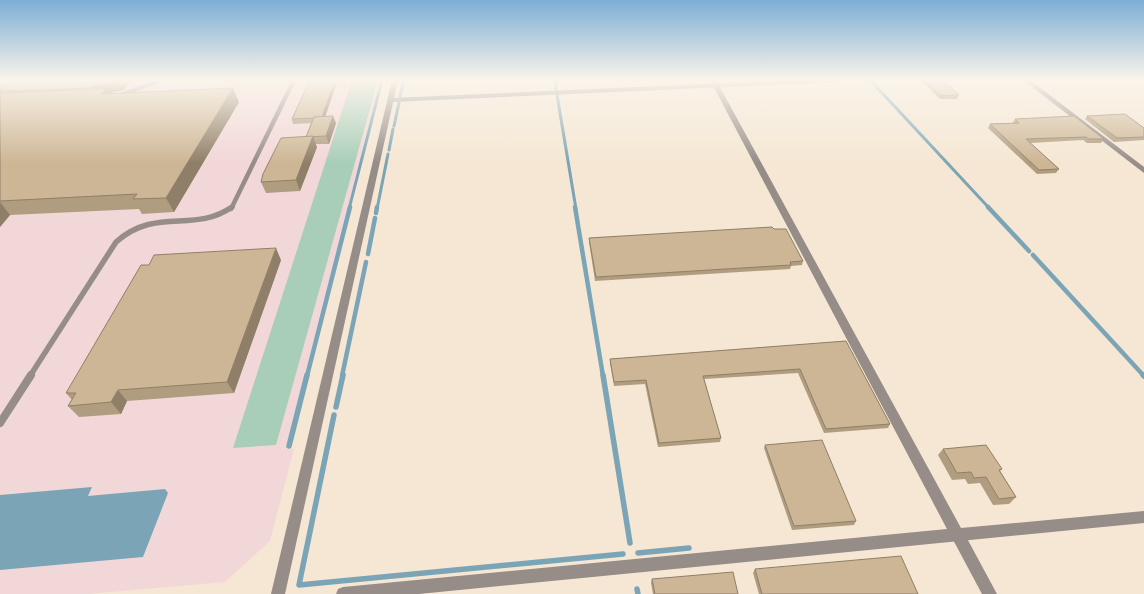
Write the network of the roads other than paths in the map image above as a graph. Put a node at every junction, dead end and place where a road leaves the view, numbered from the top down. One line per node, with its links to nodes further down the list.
1 (281, 108): 6 (lane)
2 (389, 108): 9 (street)
3 (727, 108): 8 (street)
4 (1062, 108): 5 (street)
5 (1144, 171)
6 (0, 423)
7 (1144, 518): 8 (street)
8 (958, 536): 10 (street); 11 (street)
9 (278, 594)
10 (343, 594)
11 (990, 594)

